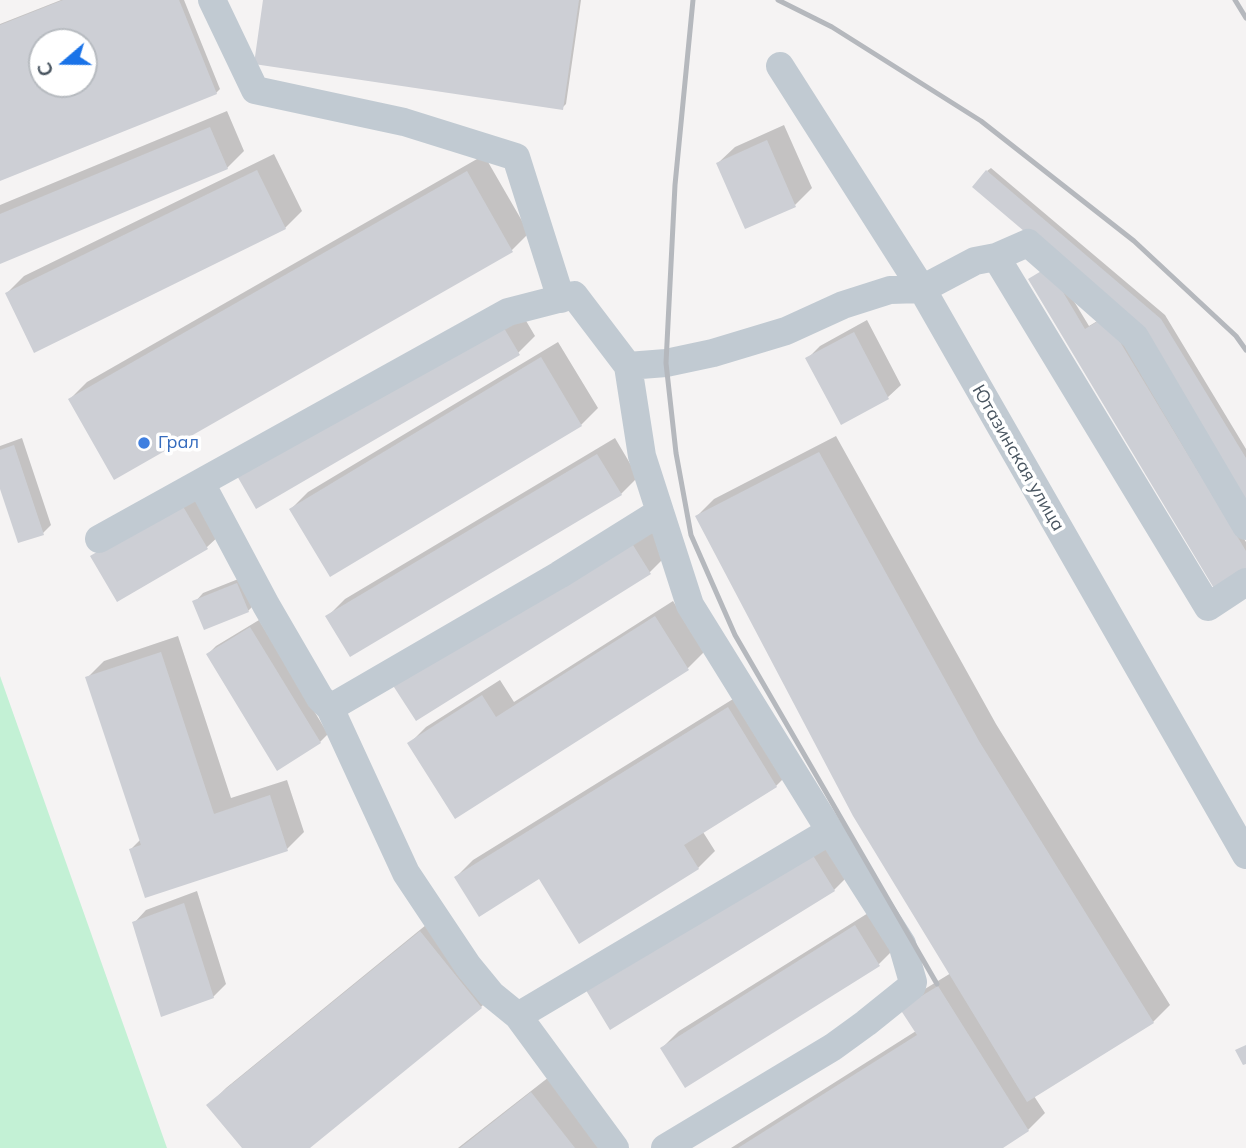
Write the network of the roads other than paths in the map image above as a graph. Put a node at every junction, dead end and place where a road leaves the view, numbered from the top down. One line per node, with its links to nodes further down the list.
1 (212, 0): 5 (street)
2 (780, 66): 4 (street, Ютазинская улица)
3 (996, 257): 4 (street); 9 (street); 11 (street)
4 (922, 289): 6 (street); 14 (street, Ютазинская улица)
5 (561, 299): 6 (street); 7 (street)
6 (628, 366): 8 (street)
7 (201, 483): 10 (street); 12 (street)
8 (660, 512): 12 (street); 13 (street)
9 (1246, 526)
10 (99, 539)
11 (1246, 582)
12 (330, 708): 15 (street)
13 (830, 831): 15 (street); 17 (street)
14 (1246, 855)
15 (518, 1016): 16 (street)
16 (615, 1148)
17 (665, 1148)

